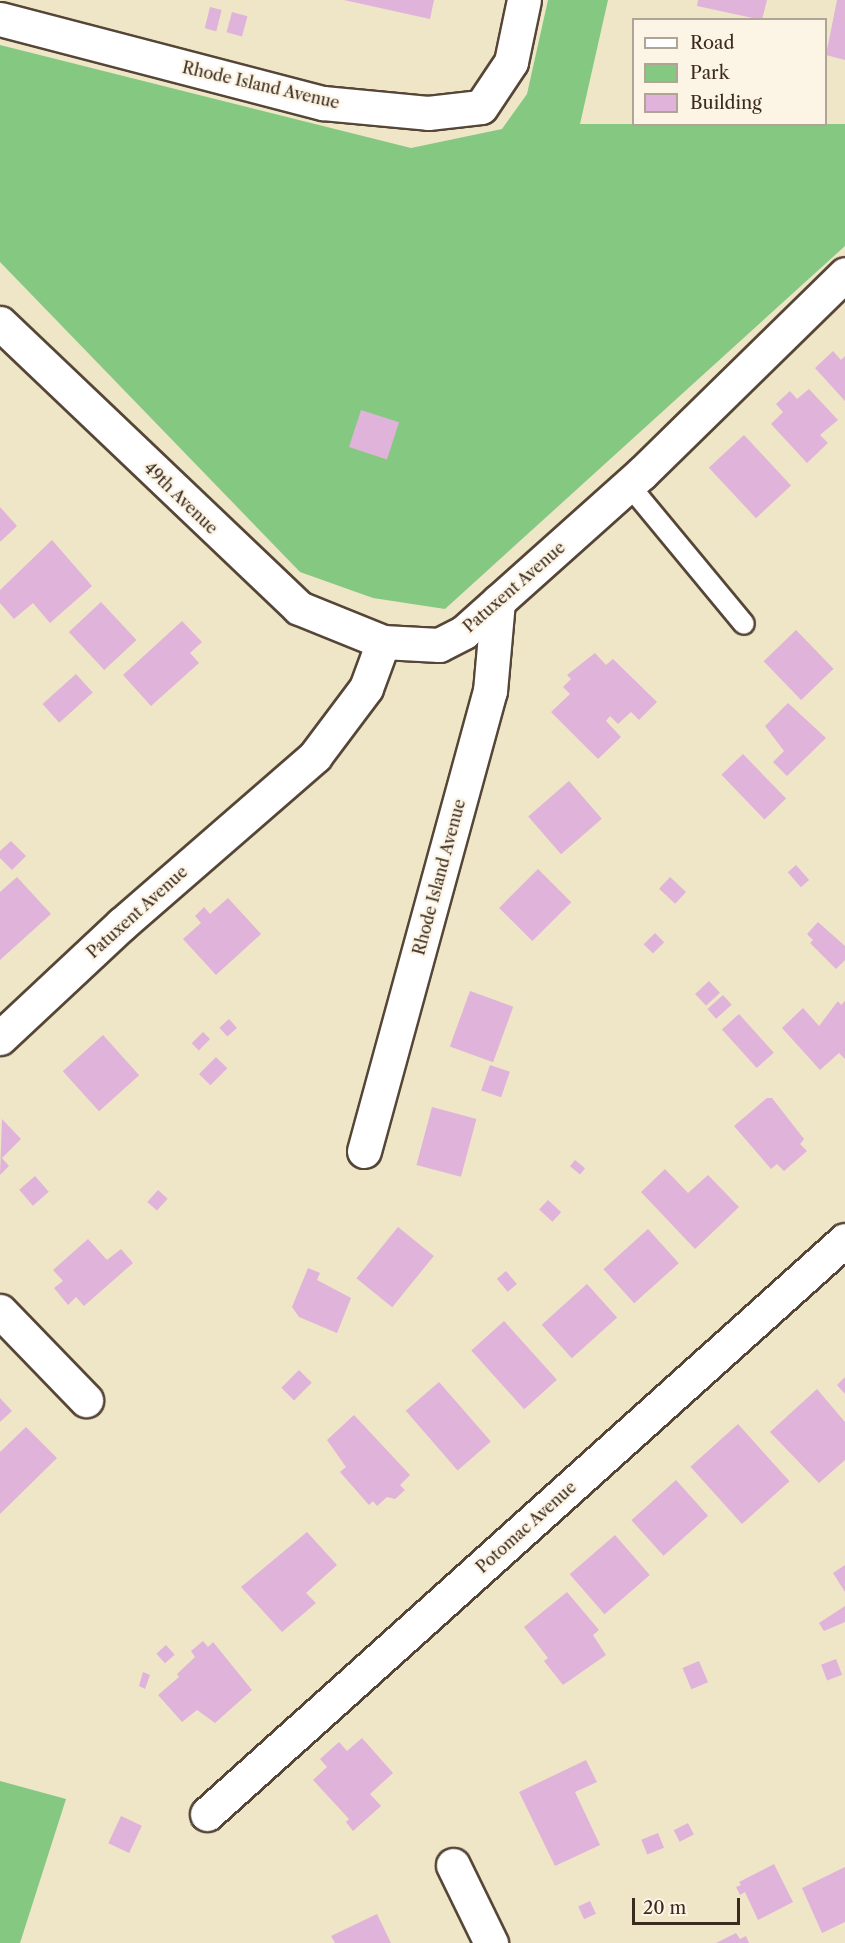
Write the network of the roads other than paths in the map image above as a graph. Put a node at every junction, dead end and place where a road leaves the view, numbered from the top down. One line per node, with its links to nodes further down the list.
1 (524, 0): 2 (street, Rhode Island Avenue)
2 (0, 19)
3 (845, 274): 5 (street, Patuxent Avenue)
4 (0, 323): 8 (street, 49th Avenue)
5 (629, 485): 6 (street, Patuxent Avenue); 7 (lane)
6 (498, 601): 8 (street, Patuxent Avenue); 10 (street, Rhode Island Avenue)
7 (744, 624)
8 (383, 642): 9 (street, Patuxent Avenue)
9 (0, 1038)
10 (364, 1151)
11 (845, 1240): 14 (street, Potomac Avenue)
12 (0, 1311): 13 (street)
13 (86, 1400)
14 (207, 1814)
15 (453, 1865): 16 (street)
16 (491, 1943)

